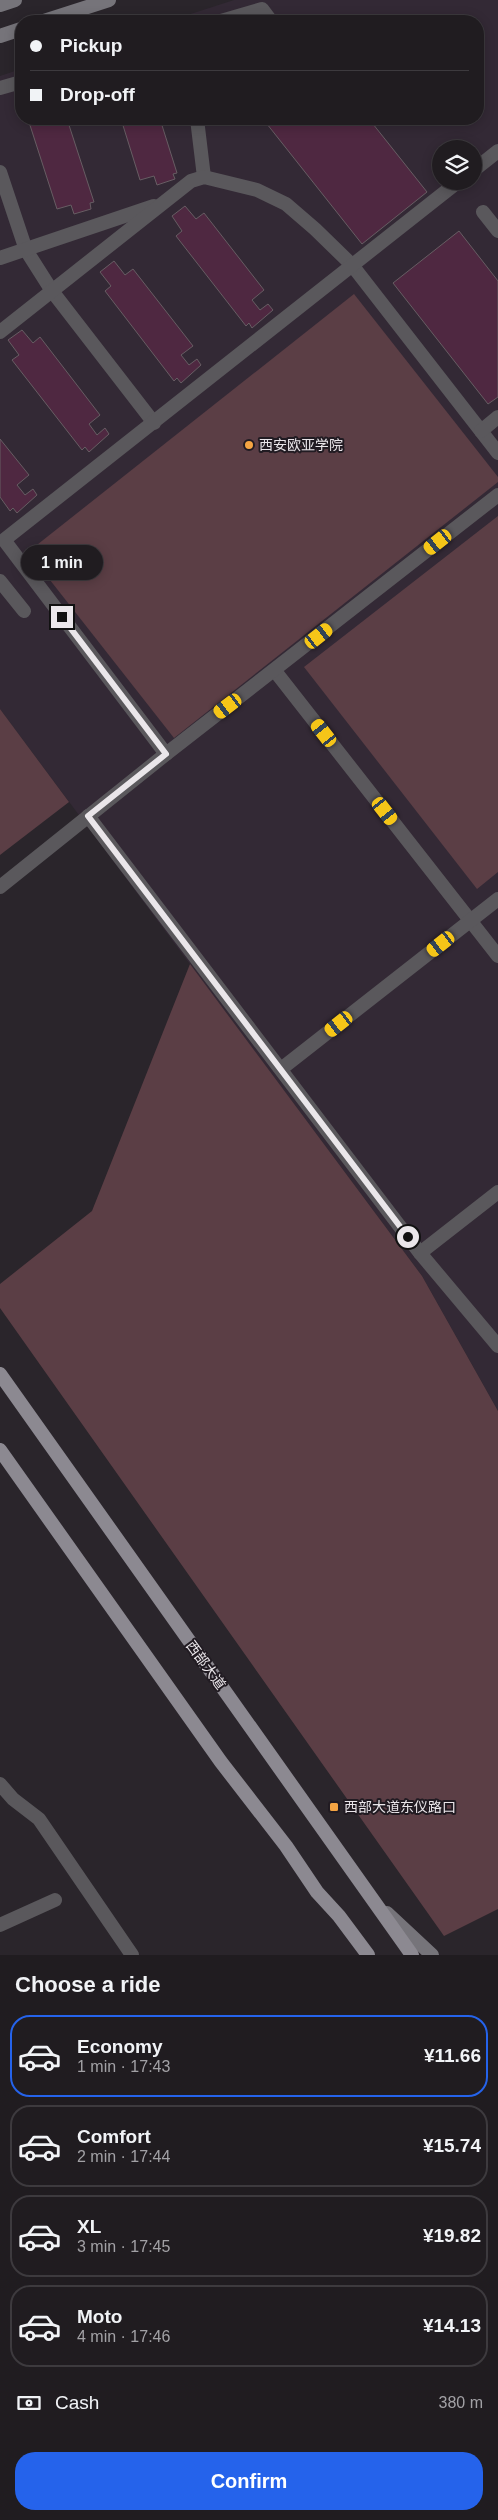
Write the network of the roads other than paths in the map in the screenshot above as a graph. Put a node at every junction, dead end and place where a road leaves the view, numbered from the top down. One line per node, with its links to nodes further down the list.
1 (15, 0): 3 (main road)
2 (109, 0): 4 (main road)
3 (0, 5)
4 (63, 15)
5 (242, 15): 6 (street)
6 (266, 15)
7 (15, 31): 8 (main road)
8 (0, 36)
9 (15, 84): 10 (street)
10 (0, 88)
11 (198, 125): 15 (street)
12 (498, 151): 13 (street)
13 (482, 164)
14 (0, 172): 20 (street)
15 (204, 177): 17 (street); 22 (street)
16 (448, 190): 22 (street)
17 (164, 202): 20 (street); 23 (street)
18 (483, 212): 19 (street)
19 (498, 231)
20 (26, 250): 21 (street); 23 (street)
21 (0, 258)
22 (352, 265): 26 (street); 27 (street)
23 (52, 291): 24 (street); 26 (street)
24 (0, 332)
25 (498, 417): 27 (street)
26 (154, 423): 30 (street)
27 (481, 431): 28 (street)
28 (498, 452)
29 (498, 495): 33 (street)
30 (1, 540): 34 (street)
31 (0, 581): 32 (street)
32 (24, 611)
33 (275, 671): 34 (street); 38 (street)
34 (166, 754): 35 (street)
35 (88, 816): 36 (street); 40 (street)
36 (0, 887)
37 (498, 899): 38 (street)
38 (470, 921): 39 (street); 40 (street)
39 (498, 956)
40 (281, 1069): 42 (street)
41 (498, 1192): 42 (street)
42 (420, 1253): 43 (street)
43 (498, 1346)
44 (0, 1374): 48 (main road, 西部大道)
45 (0, 1450): 49 (main road)
46 (0, 1784): 51 (street)
47 (55, 1900): 50 (street)
48 (377, 1903): 54 (main road, 西部大道); 55 (main road)
49 (341, 1918): 52 (main road); 53 (main road)
50 (0, 1925)
51 (132, 1955)
52 (360, 1955)
53 (368, 1955)
54 (412, 1955)
55 (432, 1955)

